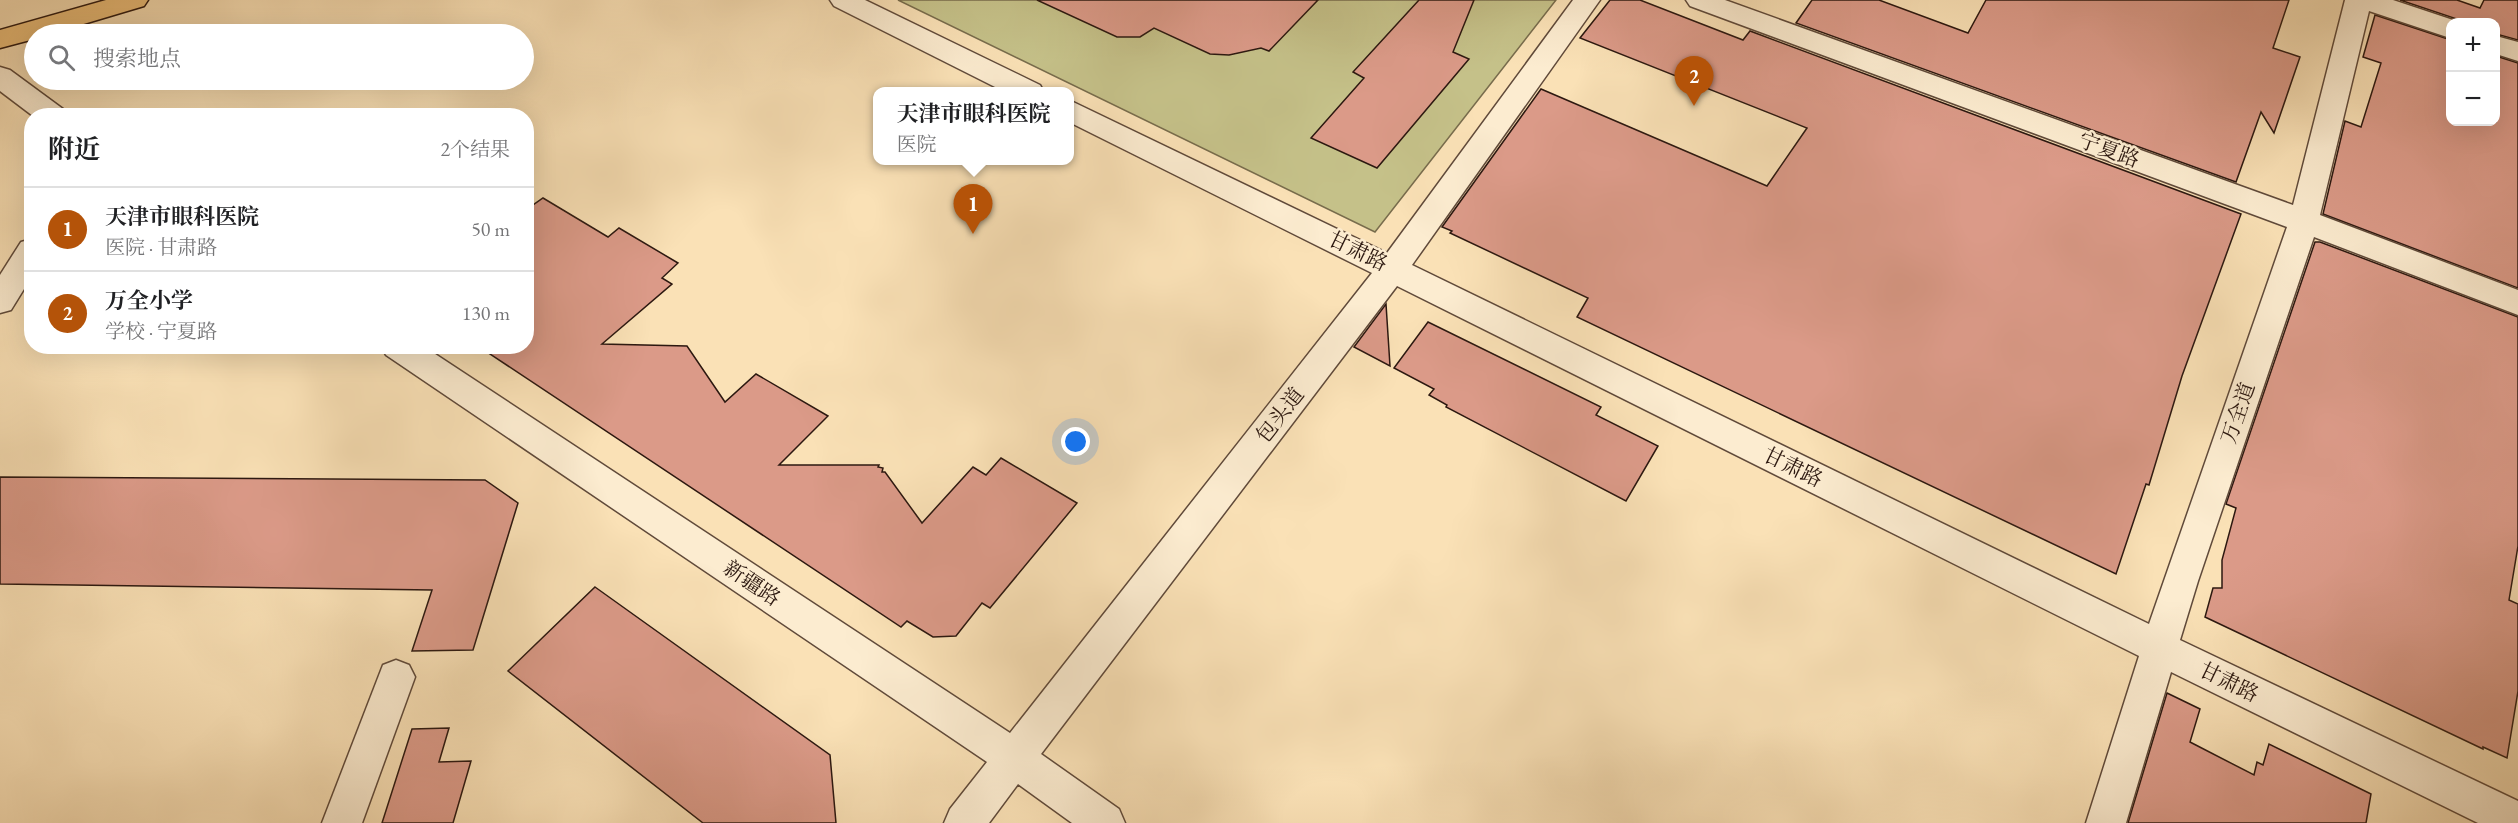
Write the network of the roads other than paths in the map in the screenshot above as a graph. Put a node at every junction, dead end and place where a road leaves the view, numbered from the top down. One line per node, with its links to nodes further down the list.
1 (135, 0): 7 (main road)
2 (843, 0): 14 (street)
3 (1587, 0): 19 (street, 包头道)
4 (1700, 0): 17 (street, 宁夏路)
5 (2358, 0): 17 (street, 万全道)
6 (2366, 0): 8 (street)
7 (52, 24)
8 (2446, 27)
9 (24, 32): 10 (main road)
10 (0, 39)
11 (2500, 46): 12 (street)
12 (2518, 52)
13 (0, 77): 15 (street)
14 (1020, 87)
15 (42, 108)
16 (1074, 112): 19 (street, 甘肃路)
17 (2304, 221): 21 (street, 宁夏路); 23 (street, 万全道)
18 (24, 263): 20 (street)
19 (1393, 268): 23 (street, 甘肃路); 25 (street, 包头道)
20 (0, 302)
21 (2518, 303)
22 (409, 354): 25 (street, 新疆路)
23 (2160, 648): 26 (street, 甘肃路); 30 (street, 万全道)
24 (396, 677): 27 (street)
25 (1015, 758): 28 (street, 包头道); 29 (street, 新疆路)
26 (2518, 822)
27 (342, 823)
28 (964, 823)
29 (1105, 823)
30 (2106, 823)

